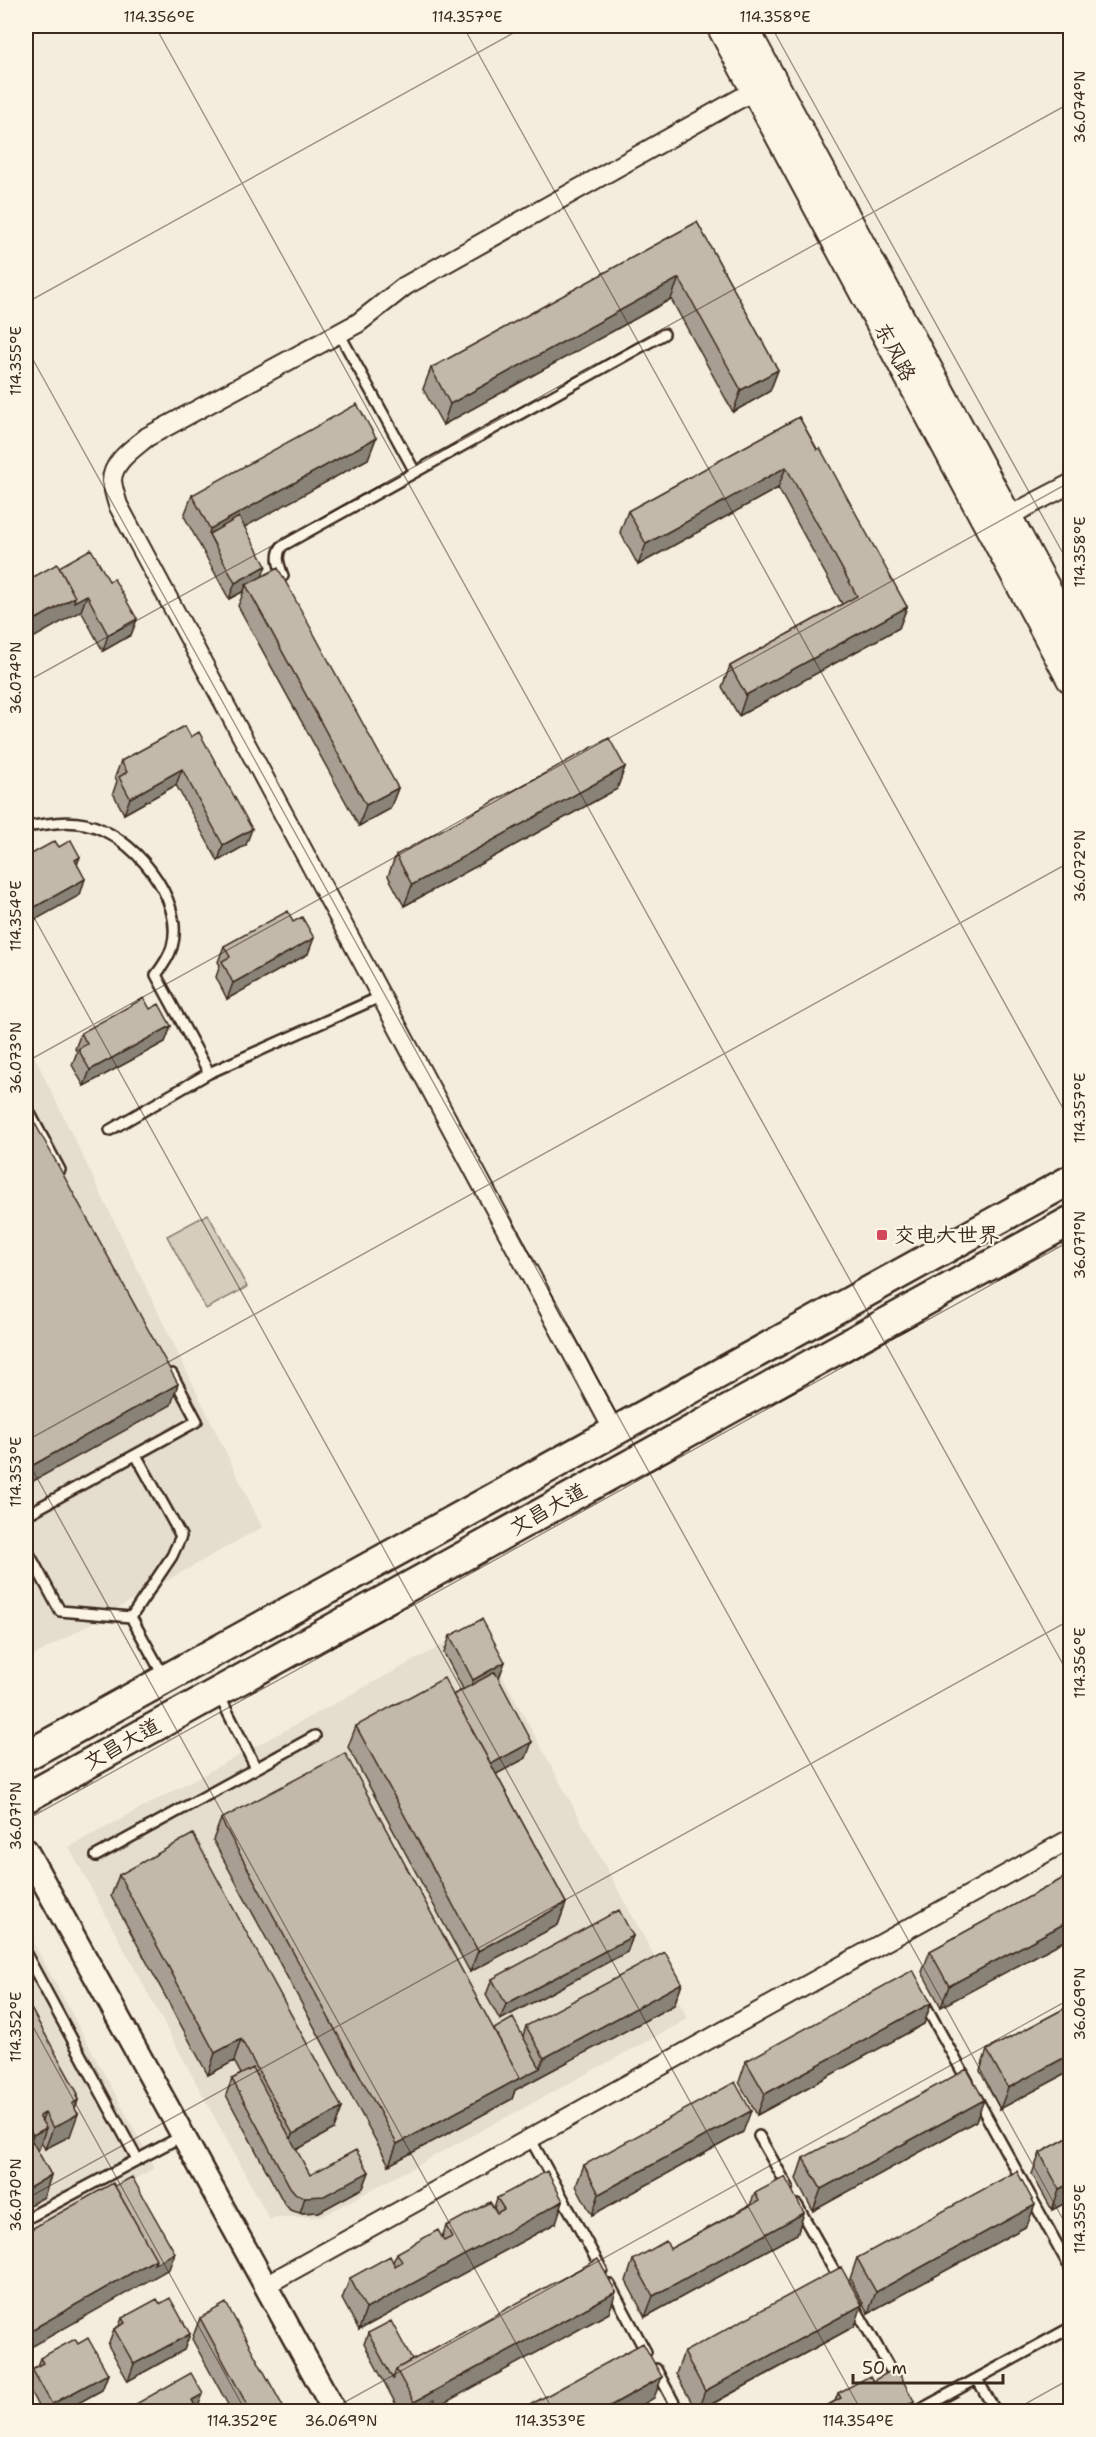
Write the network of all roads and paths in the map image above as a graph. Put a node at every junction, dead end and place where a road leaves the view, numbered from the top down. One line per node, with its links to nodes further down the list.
1 (720, 26): 3 (main road, 东风路)
2 (744, 26): 8 (main road, 东风路)
3 (755, 90): 4 (street); 11 (main road, 东风路)
4 (339, 333): 6 (lane); 13 (street)
5 (664, 334): 6 (lane)
6 (415, 472): 9 (lane)
7 (1071, 484): 8 (street)
8 (1009, 516): 10 (main road, 东风路)
9 (283, 576)
10 (1071, 630)
11 (1071, 679)
12 (26, 827): 14 (lane)
13 (380, 997): 14 (lane); 21 (street)
14 (210, 1073): 16 (lane)
15 (26, 1106): 17 (lane)
16 (110, 1130)
17 (66, 1180)
18 (1071, 1180): 21 (main road, 文昌大道)
19 (1071, 1221): 27 (main road, 文昌大道)
20 (169, 1369): 22 (lane)
21 (614, 1431): 26 (main road, 文昌大道)
22 (136, 1455): 23 (lane); 25 (lane)
23 (26, 1515)
24 (26, 1548): 25 (lane)
25 (131, 1617): 26 (lane)
26 (165, 1679): 29 (main road, 文昌大道)
27 (217, 1692): 30 (lane); 31 (main road, 文昌大道)
28 (315, 1736): 30 (lane)
29 (26, 1756)
30 (256, 1768): 34 (lane)
31 (26, 1798)
32 (1071, 1839): 39 (street)
33 (26, 1850): 37 (street)
34 (96, 1856)
35 (26, 1954): 40 (lane)
36 (918, 1993): 42 (lane)
37 (183, 2135): 40 (lane); 43 (street)
38 (759, 2136): 44 (lane)
39 (530, 2138): 43 (street); 51 (lane)
40 (137, 2159): 41 (lane)
41 (26, 2219)
42 (1071, 2268)
43 (266, 2285): 50 (street)
44 (845, 2289)
45 (851, 2299): 48 (lane)
46 (1071, 2328): 47 (lane)
47 (977, 2379): 52 (lane); 53 (lane)
48 (903, 2391)
49 (908, 2401): 52 (lane)
50 (335, 2412)
51 (679, 2412)
52 (915, 2412)
53 (996, 2412)

